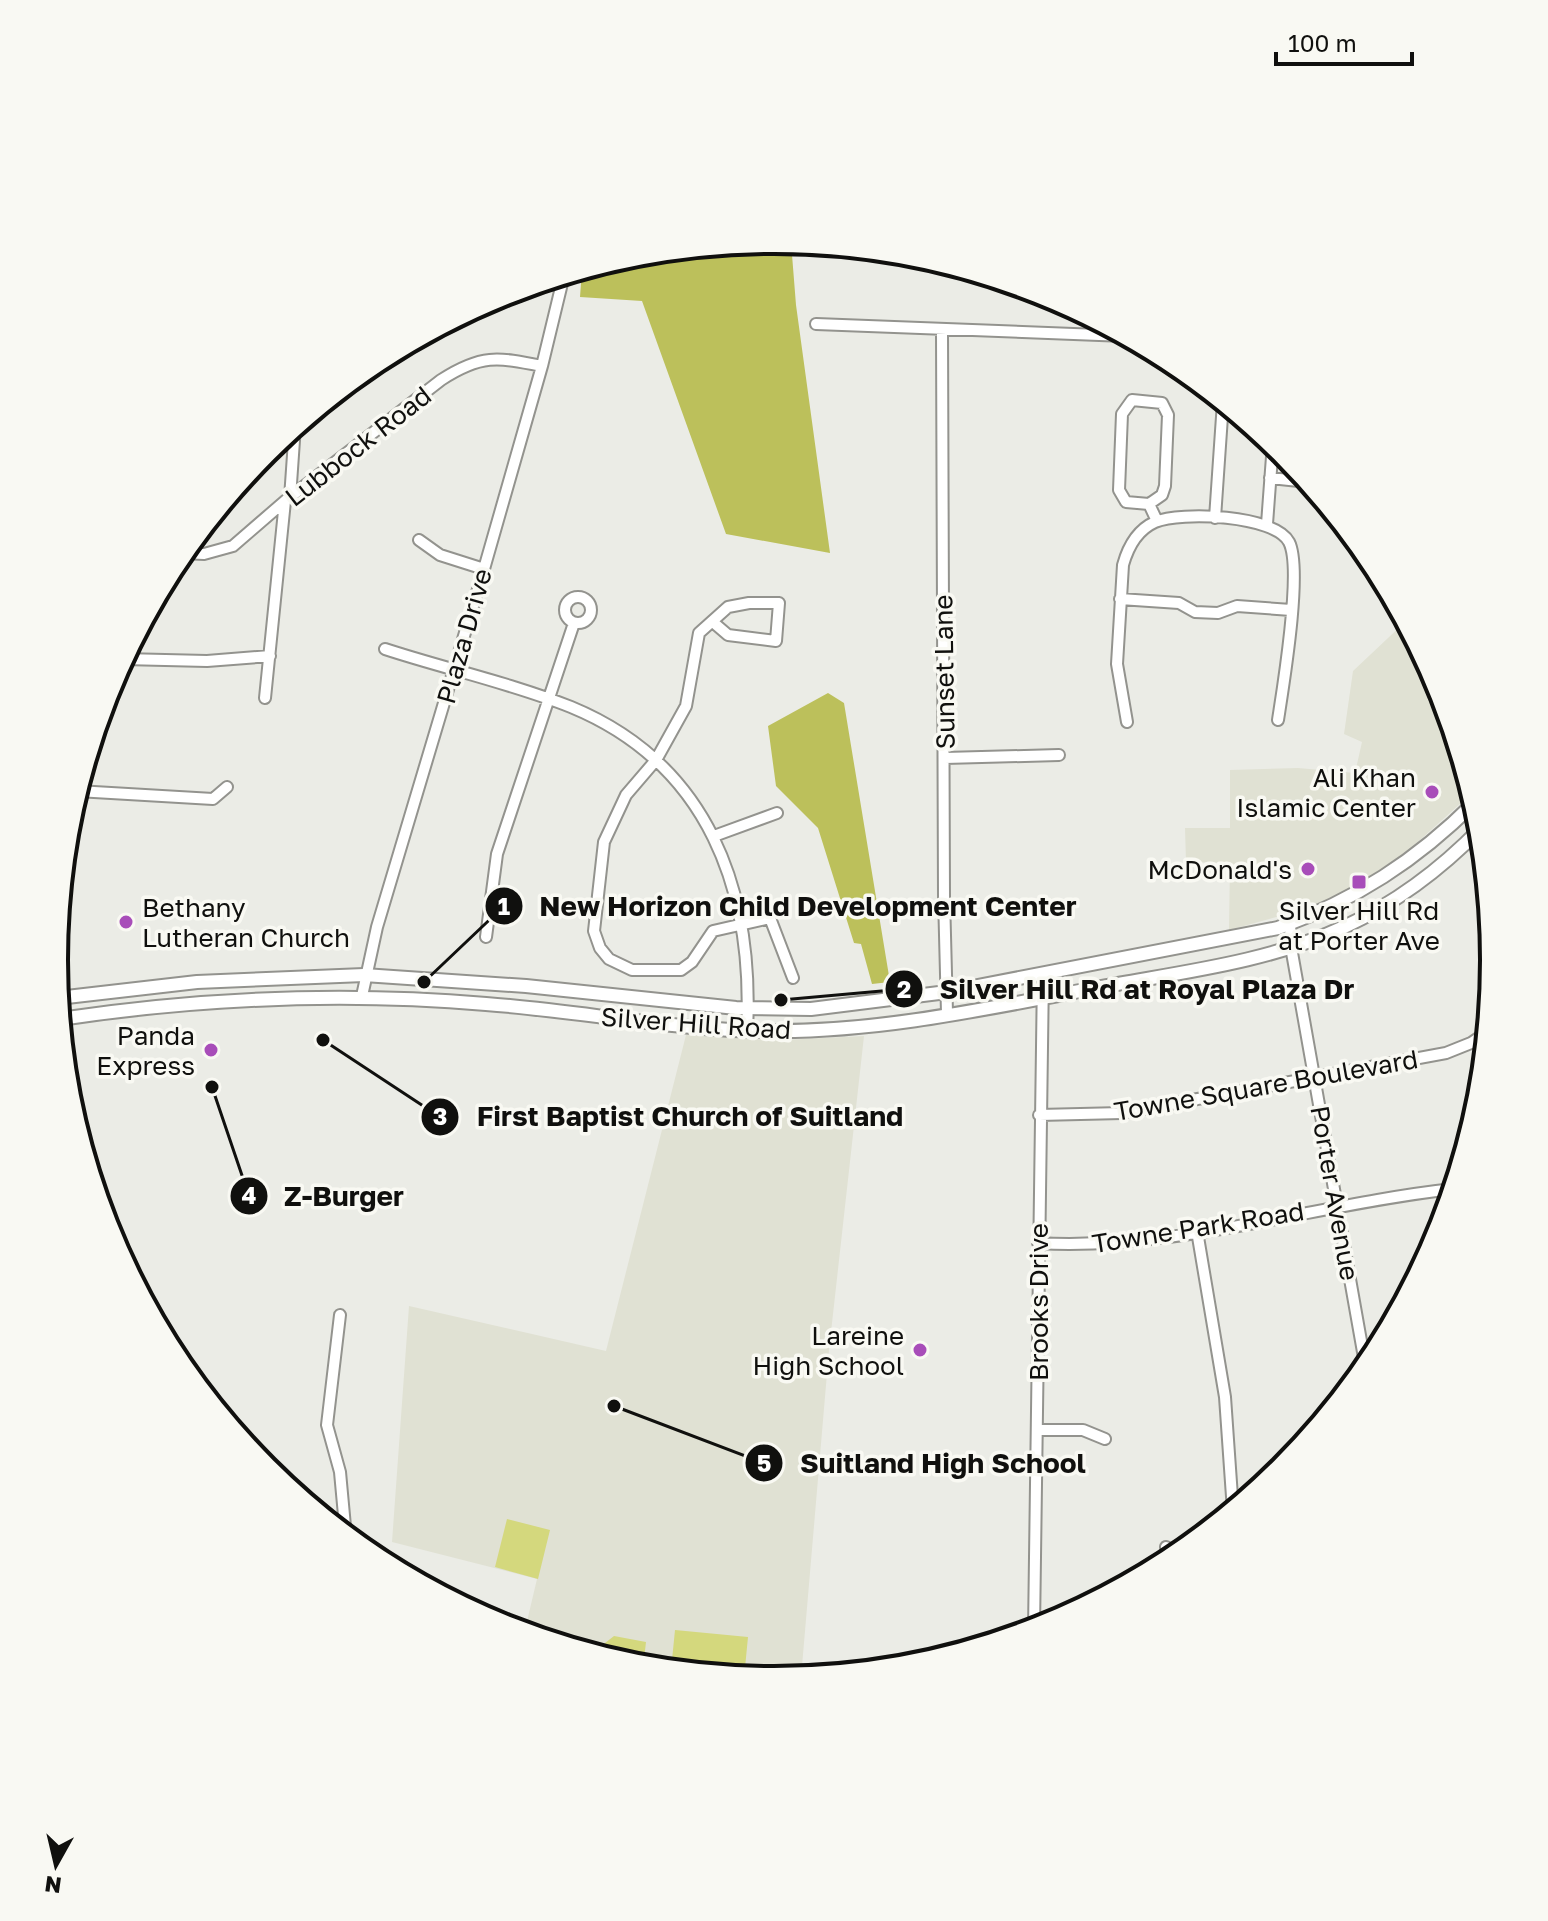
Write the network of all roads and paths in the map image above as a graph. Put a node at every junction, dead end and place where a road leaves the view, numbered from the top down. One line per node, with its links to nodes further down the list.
1 (561, 288): 5 (street, Plaza Drive)
2 (816, 324): 3 (street)
3 (942, 331): 4 (street); 32 (street, Sunset Lane)
4 (1102, 335)
5 (542, 366): 11 (street, Lubbock Road); 18 (street, Plaza Drive)
6 (1220, 414): 13 (street)
7 (293, 444): 11 (street)
8 (1272, 460): 9 (street)
9 (1270, 478): 10 (street); 15 (street)
10 (1291, 480)
11 (288, 499): 17 (street, Lubbock Road); 24 (street)
12 (1149, 504): 12 (street); 14 (street)
13 (1215, 518): 14 (street); 15 (street)
14 (1157, 521): 19 (street)
15 (1267, 524): 20 (street)
16 (419, 540): 18 (street)
17 (199, 551)
18 (484, 569): 26 (street, Plaza Drive)
19 (1120, 599): 20 (street); 30 (street)
20 (1291, 610): 29 (street)
21 (574, 623): 28 (street)
22 (714, 623): 22 (street); 33 (street)
23 (385, 649): 26 (street)
24 (270, 656): 25 (street); 27 (street)
25 (136, 659)
26 (454, 671): 28 (street); 45 (street, Plaza Drive)
27 (265, 698)
28 (547, 698): 33 (street); 42 (street)
29 (1278, 720)
30 (1127, 722)
31 (1059, 755): 32 (street)
32 (945, 758): 47 (street, Sunset Lane)
33 (656, 760): 38 (street); 41 (street)
34 (227, 787): 35 (street)
35 (89, 792)
36 (777, 813): 38 (street)
37 (1464, 813): 40 (main road, Silver Hill Road)
38 (714, 836): 41 (street)
39 (1469, 839): 43 (main road, Silver Hill Road)
40 (1290, 923): 43 (street, Porter Avenue); 44 (main road, Silver Hill Road)
41 (744, 924): 46 (street); 51 (street)
42 (486, 937)
43 (1291, 947): 50 (main road, Silver Hill Road); 56 (street, Porter Avenue)
44 (1043, 974): 47 (main road, Silver Hill Road); 50 (street, Brooks Drive)
45 (364, 975): 48 (street, Plaza Drive); 49 (main road, Silver Hill Road); 51 (main road, Silver Hill Road)
46 (793, 978)
47 (947, 992): 51 (main road, Silver Hill Road); 52 (street, Sunset Lane)
48 (362, 996): 53 (main road, Silver Hill Road); 54 (main road, Silver Hill Road)
49 (70, 997)
50 (1043, 998): 52 (main road, Silver Hill Road); 57 (street, Brooks Drive)
51 (748, 1009): 54 (street)
52 (947, 1013): 54 (main road, Silver Hill Road)
53 (71, 1018)
54 (747, 1030)
55 (1475, 1038): 56 (street, Towne Square Boulevard)
56 (1315, 1078): 57 (street, Towne Square Boulevard); 59 (street, Porter Avenue)
57 (1039, 1115): 61 (street, Brooks Drive)
58 (1442, 1191): 59 (street, Towne Park Road)
59 (1336, 1205): 60 (street, Towne Park Road); 63 (street, Porter Avenue)
60 (1197, 1231): 61 (street, Towne Park Road); 66 (street)
61 (1038, 1243): 64 (street, Brooks Drive)
62 (340, 1315): 67 (street)
63 (1363, 1350)
64 (1037, 1430): 65 (street); 68 (street, Brooks Drive)
65 (1105, 1439)
66 (1232, 1497)
67 (345, 1521)
68 (1034, 1617)

